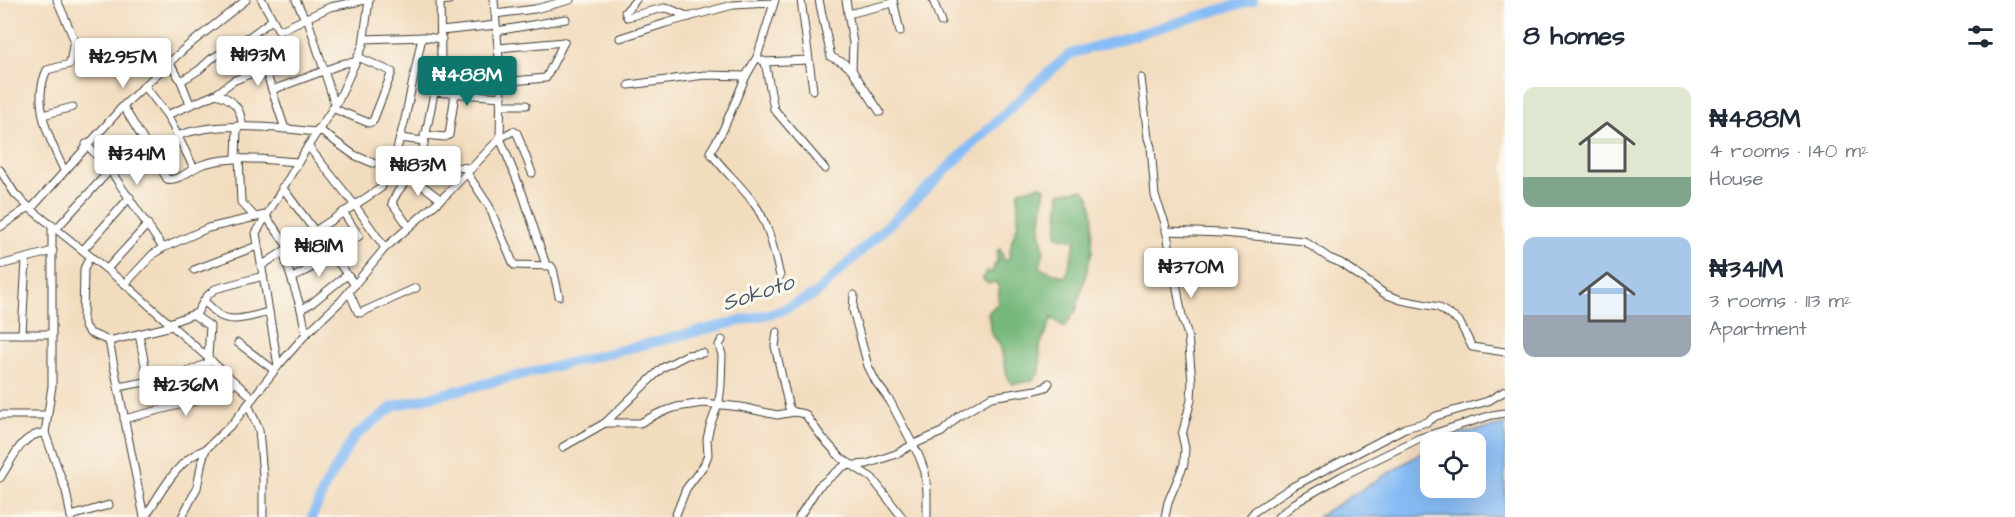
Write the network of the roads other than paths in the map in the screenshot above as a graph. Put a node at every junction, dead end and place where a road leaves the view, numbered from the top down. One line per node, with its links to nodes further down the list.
1 (57, 0): 58 (street)
2 (246, 0): 35 (street)
3 (262, 0): 21 (street)
4 (296, 0): 20 (street)
5 (367, 0): 20 (street); 30 (street)
6 (440, 0): 7 (street); 26 (street)
7 (449, 0)
8 (494, 0): 17 (street)
9 (570, 0): 17 (street)
10 (636, 0): 19 (street)
11 (801, 0): 34 (street)
12 (819, 0): 38 (street)
13 (846, 0): 18 (street)
14 (933, 0): 23 (street)
15 (774, 1): 19 (street); 32 (street)
16 (893, 2): 18 (street); 25 (street)
17 (495, 14): 24 (street)
18 (849, 14): 38 (street)
19 (689, 17): 29 (street)
20 (306, 18): 21 (street); 39 (street)
21 (272, 20): 27 (street)
22 (566, 20): 24 (street)
23 (941, 22)
24 (497, 28): 26 (street); 31 (street)
25 (900, 32)
26 (442, 35): 28 (street); 48 (street)
27 (249, 38): 37 (street); 42 (street)
28 (422, 38): 30 (street); 64 (street)
29 (620, 38)
30 (364, 39): 33 (street)
31 (499, 48): 43 (street); 43 (street)
32 (756, 57): 36 (street); 40 (street)
33 (357, 59): 39 (street); 55 (street); 55 (street)
34 (808, 60): 36 (street); 47 (street)
35 (169, 62): 42 (street); 44 (street)
36 (765, 62): 74 (street)
37 (264, 68): 46 (street); 49 (street)
38 (852, 70): 57 (street)
39 (324, 71): 46 (street); 55 (street)
40 (746, 76): 45 (street); 111 (street)
41 (1142, 78): 94 (street)
42 (181, 81): 52 (street)
43 (501, 82): 51 (street)
44 (144, 85): 54 (street); 59 (street)
45 (629, 86)
46 (272, 90): 61 (street)
47 (813, 90)
48 (434, 92): 50 (street); 65 (street)
49 (216, 94): 52 (street); 60 (street)
50 (454, 94): 51 (street); 65 (street)
51 (502, 101): 53 (street); 66 (street)
52 (190, 104): 59 (street)
53 (526, 105)
54 (123, 106): 67 (street); 73 (street)
55 (333, 106): 62 (street)
56 (73, 107): 58 (street)
57 (880, 112)
58 (44, 115): 76 (street)
59 (167, 115): 63 (street)
60 (239, 126): 61 (street); 63 (street); 69 (street)
61 (285, 129): 62 (street)
62 (317, 130): 68 (street); 72 (street)
63 (177, 136): 73 (street)
64 (400, 138): 65 (street); 84 (street)
65 (424, 138): 71 (street)
66 (500, 138): 78 (street); 79 (street); 105 (street)
67 (86, 144): 76 (street); 77 (street)
68 (308, 146): 70 (street); 84 (street)
69 (237, 158): 70 (street); 73 (street); 88 (street)
70 (298, 162): 81 (street)
71 (420, 162): 78 (street); 80 (street)
72 (373, 163)
73 (194, 168)
74 (825, 169)
75 (0, 170): 85 (street)
76 (64, 170): 85 (street)
77 (110, 170): 82 (street); 91 (street)
78 (469, 170): 83 (street); 105 (street)
79 (532, 173)
80 (410, 176): 83 (street); 92 (street)
81 (282, 187): 87 (street); 93 (street)
82 (130, 197): 89 (street); 98 (street)
83 (440, 199): 92 (street)
84 (354, 204): 86 (street); 97 (street)
85 (30, 208): 90 (street); 91 (street)
86 (343, 212): 93 (street); 101 (street)
87 (264, 215): 88 (street); 95 (street); 99 (street)
88 (255, 217): 96 (street)
89 (148, 224): 96 (street); 107 (street)
90 (0, 227)
91 (54, 227): 98 (street); 100 (street)
92 (409, 227): 97 (street)
93 (315, 231): 99 (street); 101 (street)
94 (1166, 231): 133 (street); 165 (street)
95 (257, 246): 106 (street); 108 (street)
96 (163, 248): 113 (street)
97 (385, 248): 114 (street)
98 (83, 250): 102 (street)
99 (286, 250): 106 (street); 112 (street)
100 (53, 251): 103 (street); 127 (street)
101 (333, 255): 109 (street); 112 (street)
102 (90, 256): 107 (street); 131 (street)
103 (26, 259): 104 (street); 126 (street)
104 (0, 265)
105 (546, 265): 118 (street)
106 (261, 266): 110 (street)
107 (106, 269): 113 (street)
108 (194, 270)
109 (347, 275): 114 (street); 120 (street)
110 (263, 276): 119 (street); 121 (street)
111 (780, 276)
112 (292, 278): 120 (street)
113 (125, 284): 123 (street)
114 (355, 285): 116 (street)
115 (416, 288): 116 (street)
116 (349, 292): 129 (street)
117 (855, 295): 151 (street)
118 (559, 297)
119 (204, 301): 121 (street); 122 (street)
120 (301, 309): 129 (street)
121 (269, 312): 136 (street)
122 (194, 315): 123 (street); 135 (street)
123 (171, 325): 128 (street); 135 (street)
124 (777, 332): 144 (street)
125 (0, 334): 126 (street)
126 (22, 334): 127 (street)
127 (52, 334): 147 (street)
128 (139, 334): 131 (street); 137 (street)
129 (306, 334): 136 (street)
130 (722, 340): 143 (street)
131 (109, 341): 140 (street)
132 (238, 343): 136 (street)
133 (1505, 352)
134 (703, 353): 149 (street)
135 (210, 359): 137 (street); 138 (street)
136 (276, 368): 142 (street)
137 (148, 381): 140 (street)
138 (236, 382): 142 (street); 148 (street)
139 (1049, 383): 151 (street)
140 (118, 387): 148 (street)
141 (1505, 391): 166 (street)
142 (251, 401): 153 (street); 160 (street)
143 (718, 405): 144 (street); 149 (street); 161 (street)
144 (794, 412): 154 (street)
145 (1505, 413): 167 (street)
146 (0, 415): 147 (street)
147 (47, 415): 150 (street)
148 (124, 419): 158 (street)
149 (605, 423): 152 (street)
150 (45, 433): 155 (street); 157 (street)
151 (914, 444): 154 (street); 164 (street)
152 (563, 447)
153 (206, 449): 158 (street); 159 (street)
154 (850, 465): 162 (street); 163 (street)
155 (0, 478)
156 (109, 505): 157 (street)
157 (71, 516)
158 (144, 517)
159 (182, 517)
160 (263, 517)
161 (675, 517)
162 (799, 517)
163 (902, 517)
164 (927, 517)
165 (1165, 517)
166 (1250, 517)
167 (1278, 517)

